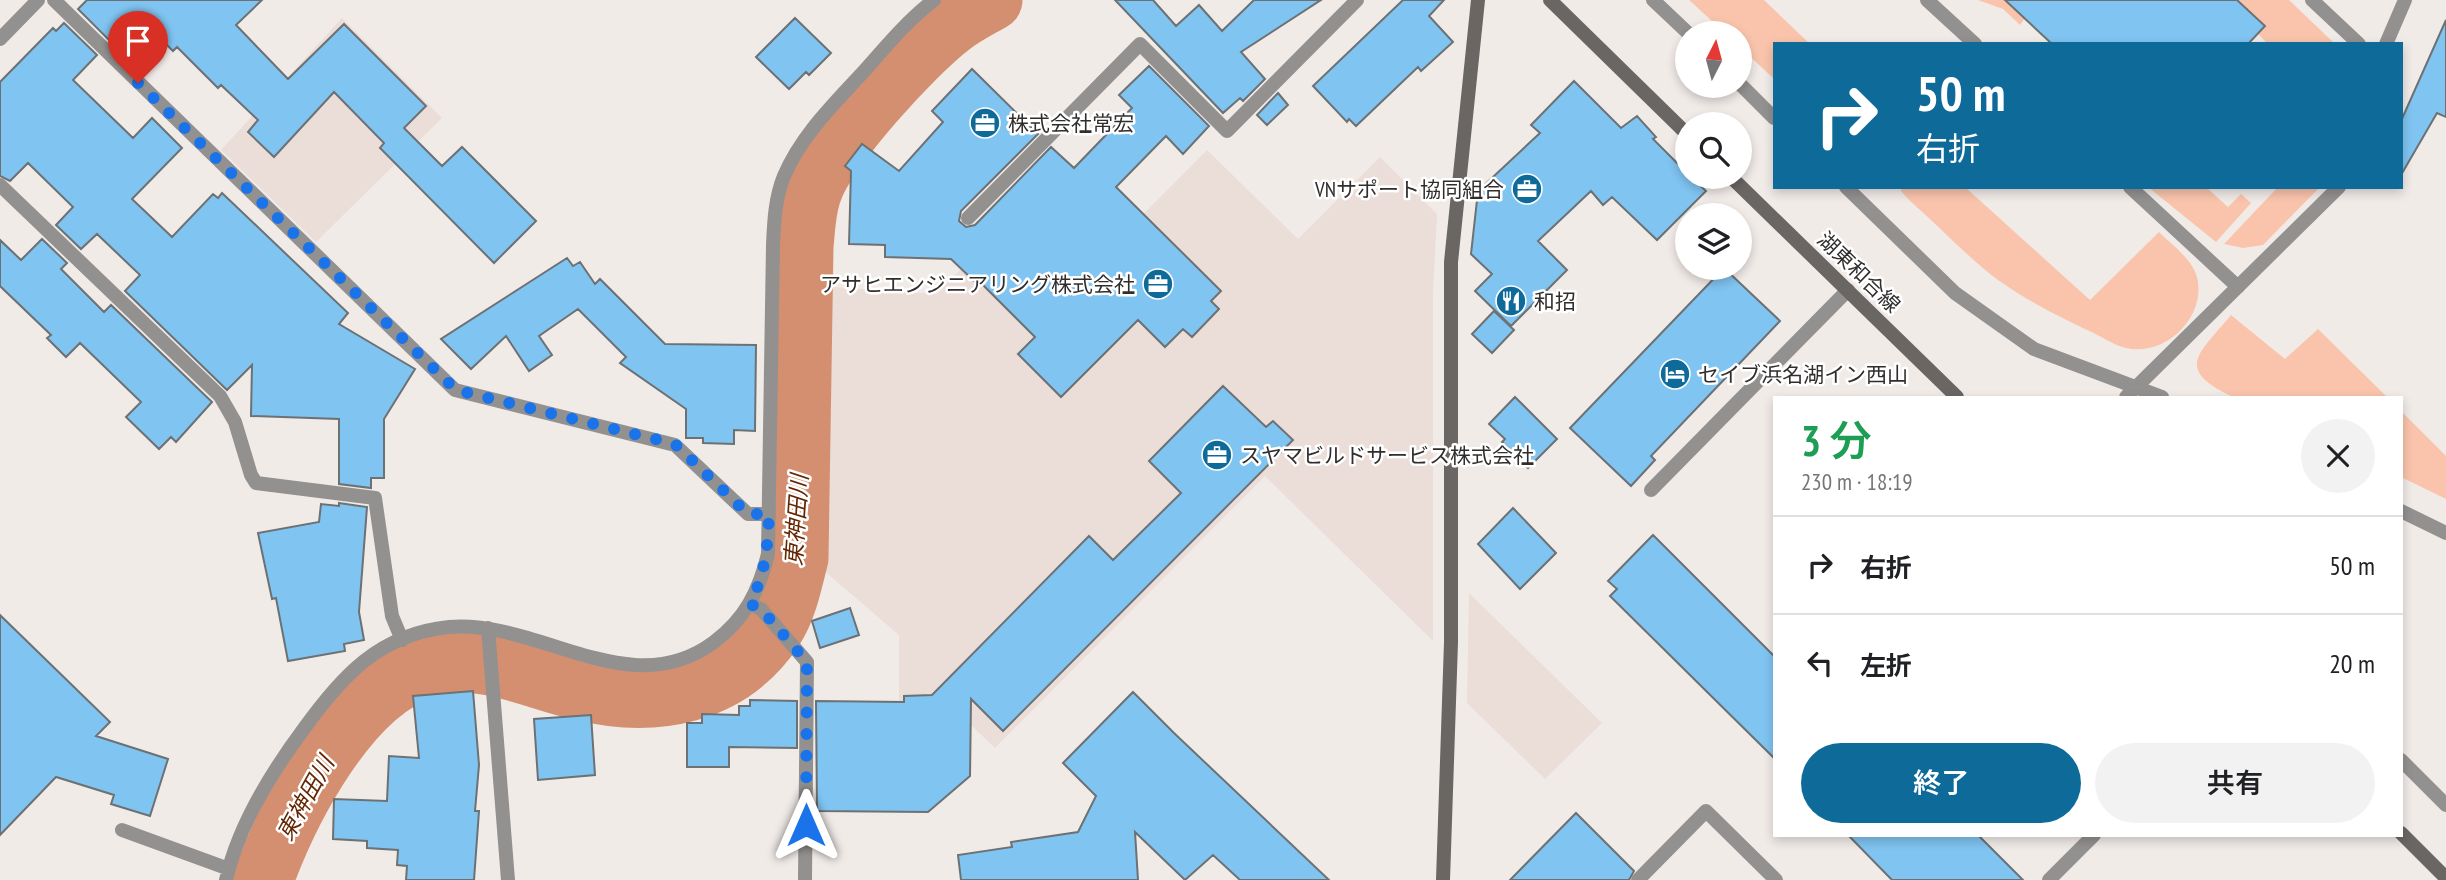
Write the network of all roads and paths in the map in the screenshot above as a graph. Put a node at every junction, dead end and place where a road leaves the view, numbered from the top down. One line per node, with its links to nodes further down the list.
1 (38, 0): 12 (street)
2 (54, 0): 33 (street)
3 (934, 0): 33 (street)
4 (1357, 0): 24 (street)
5 (1478, 0): 47 (street)
6 (1549, 0): 18 (street)
7 (1653, 0): 11 (street)
8 (1927, 0): 13 (street)
9 (2312, 0): 14 (street)
10 (2405, 0): 15 (street)
11 (1675, 21)
12 (0, 39)
13 (1973, 42)
14 (2357, 42)
15 (2387, 42)
16 (1752, 96): 17 (street)
17 (1773, 117)
18 (1675, 122)
19 (0, 186): 37 (street)
20 (1744, 189): 26 (street, 湖東和合線)
21 (1848, 189): 27 (street)
22 (2132, 189): 25 (street)
23 (2337, 189): 25 (street)
24 (968, 218)
25 (2238, 287): 27 (street)
26 (1849, 290): 28 (street, 湖東和合線); 31 (street)
27 (2138, 385): 29 (street); 30 (street)
28 (1956, 396)
29 (2127, 396)
30 (2160, 396)
31 (1651, 490)
32 (2403, 512): 34 (street)
33 (769, 514): 35 (street)
34 (2446, 533)
35 (755, 606): 36 (street); 46 (street)
36 (489, 633): 37 (street); 45 (street)
37 (402, 639): 43 (street)
38 (2403, 762): 39 (street)
39 (2446, 805)
40 (122, 830): 43 (street)
41 (2403, 835): 44 (street)
42 (2092, 837): 50 (street)
43 (227, 875)
44 (2446, 878)
45 (508, 880)
46 (805, 880)
47 (1443, 880)
48 (1637, 880): 49 (street)
49 (1776, 880)
50 (2049, 880)

